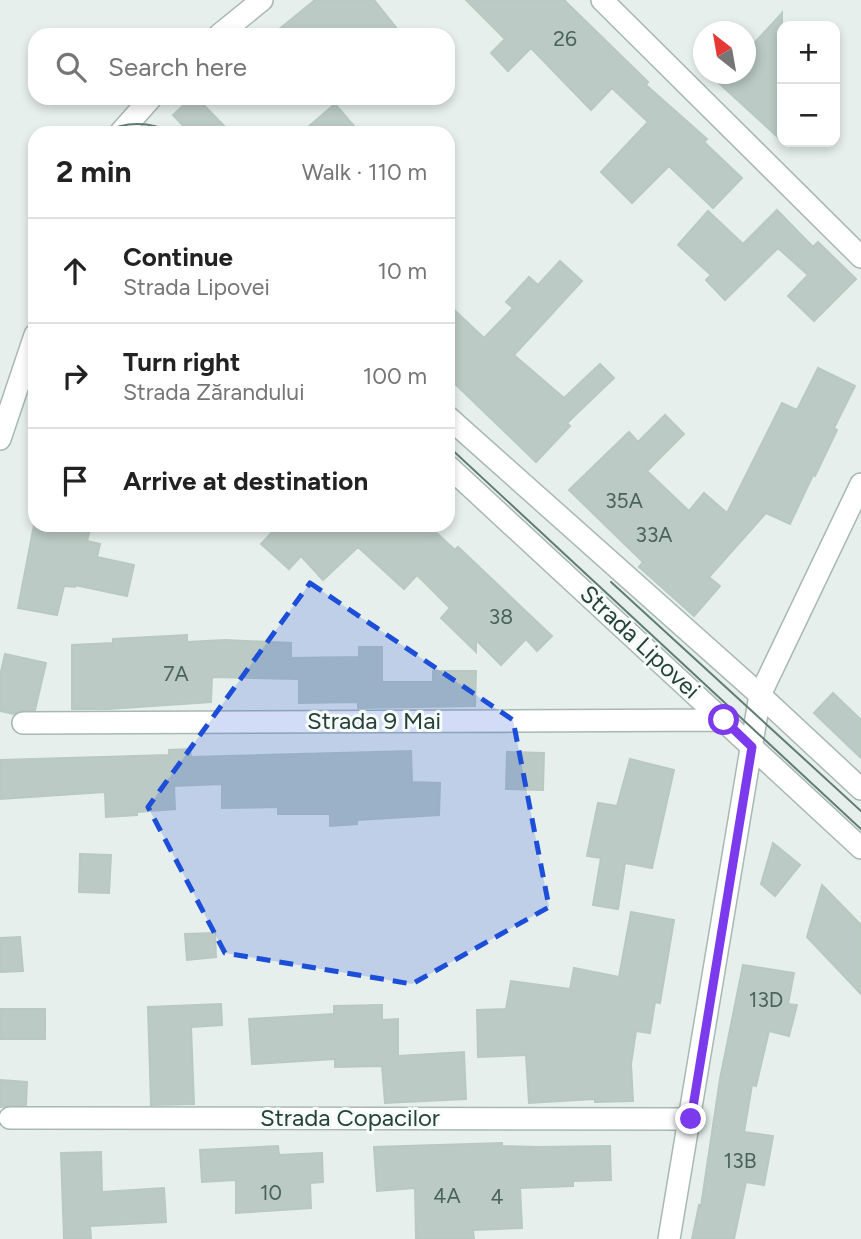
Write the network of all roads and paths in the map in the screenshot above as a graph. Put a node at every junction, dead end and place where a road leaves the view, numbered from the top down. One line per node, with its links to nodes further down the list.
1 (262, 0): 3 (street)
2 (602, 0): 6 (street)
3 (228, 28)
4 (145, 105): 5 (street)
5 (126, 126)
6 (861, 257)
7 (28, 356): 9 (street)
8 (455, 424): 12 (street, Strada Lipovei)
9 (0, 439)
10 (455, 472): 13 (street, Strada Lipovei)
11 (861, 484): 12 (street)
12 (761, 695): 15 (street); 16 (street, Strada Lipovei)
13 (724, 720): 14 (street, Strada 9 Mai); 15 (street, Strada Lipovei)
14 (23, 723)
15 (752, 747): 17 (street, Strada Lipovei); 19 (street)
16 (861, 789)
17 (861, 848)
18 (10, 1118): 19 (street, Strada Copacilor)
19 (691, 1119): 20 (street)
20 (669, 1239)

